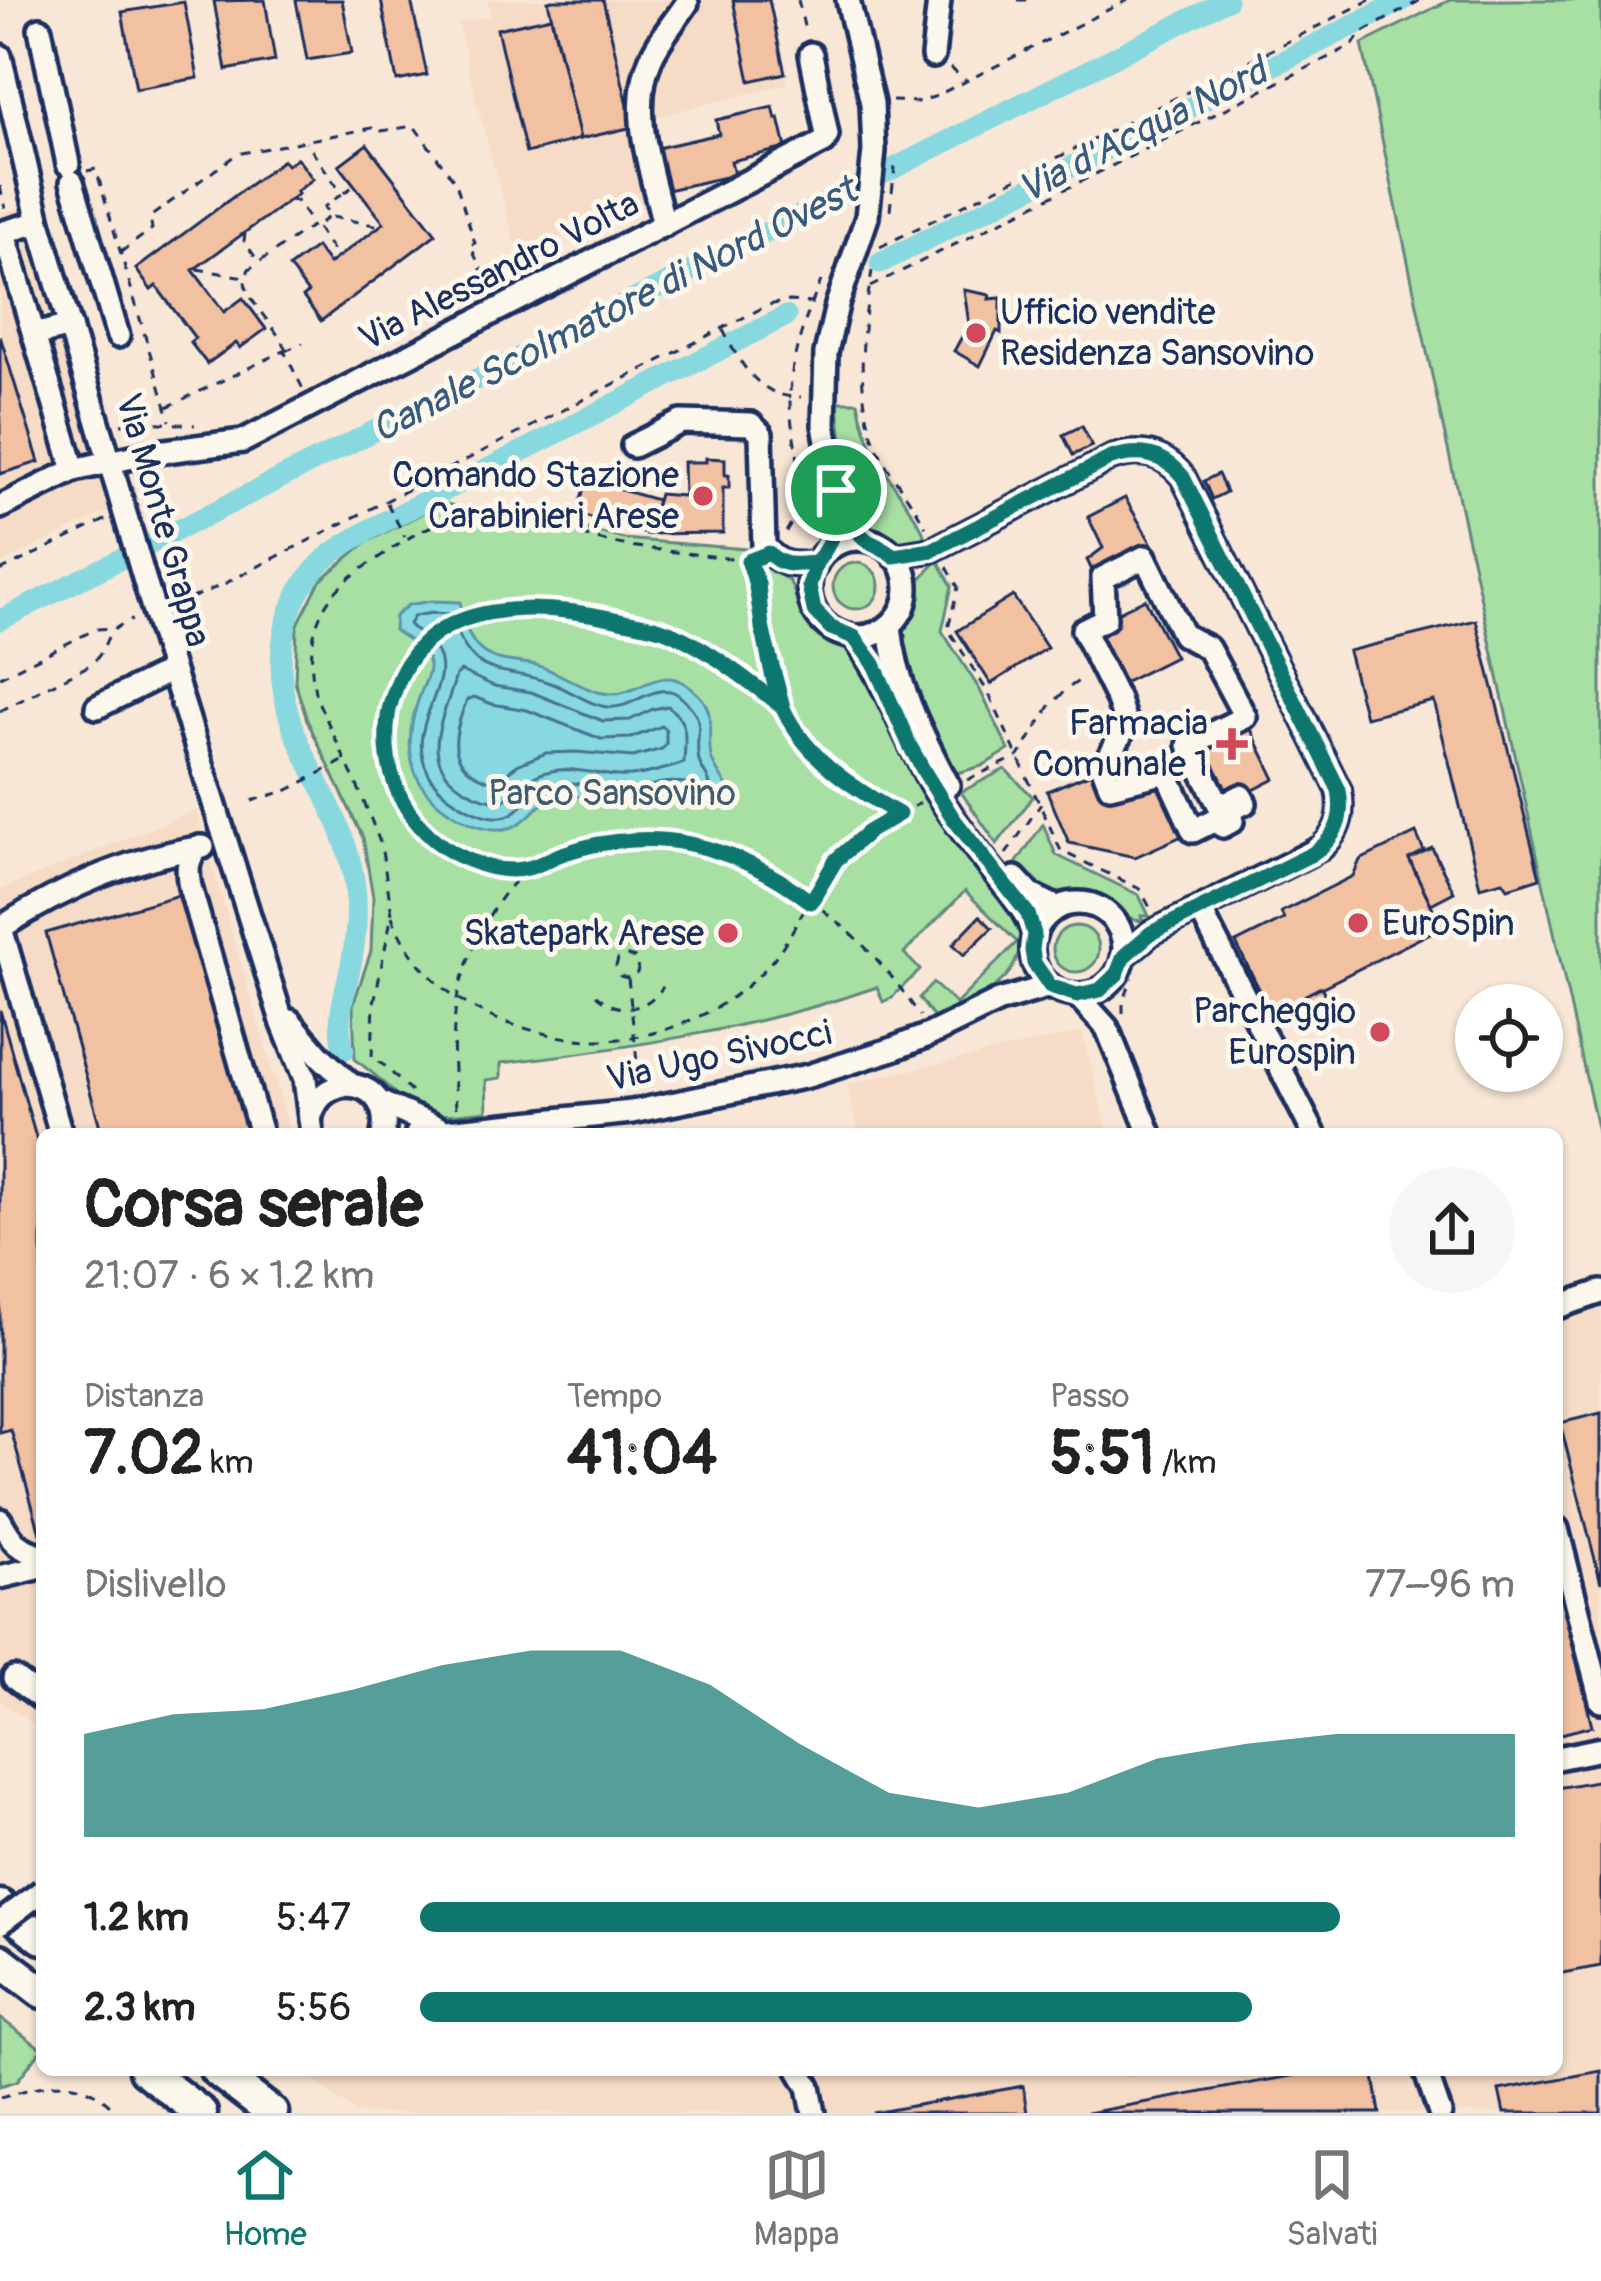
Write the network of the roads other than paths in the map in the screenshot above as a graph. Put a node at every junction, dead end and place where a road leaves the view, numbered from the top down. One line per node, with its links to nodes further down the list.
1 (848, 0): 20 (street)
2 (939, 0): 7 (street)
3 (687, 3): 11 (street)
4 (40, 29): 8 (street)
5 (811, 54): 11 (street, Via Alessandro Volta)
6 (0, 56): 9 (street, Via Monte Grappa)
7 (933, 56)
8 (59, 122): 9 (street); 12 (street)
9 (17, 131): 10 (street, Via Monte Grappa)
10 (39, 222): 13 (street, Via Monte Grappa); 15 (street)
11 (664, 225): 18 (street, Via Alessandro Volta)
12 (104, 288): 13 (street); 16 (street)
13 (63, 301): 14 (street, Via Monte Grappa)
14 (70, 326): 15 (street); 18 (street, Via Monte Grappa)
15 (34, 335): 19 (street)
16 (118, 336)
17 (633, 446): 24 (street)
18 (111, 460): 19 (street, Via Alessandro Volta); 29 (street, Via Monte Grappa)
19 (74, 470): 21 (street, Via Alessandro Volta)
20 (836, 490): 22 (street); 24 (street)
21 (0, 507)
22 (867, 540): 24 (street); 25 (street)
23 (935, 548): 25 (street); 26 (street); 35 (street)
24 (822, 556): 28 (street)
25 (894, 556): 26 (street)
26 (906, 580): 27 (street)
27 (890, 626): 28 (street); 34 (street)
28 (854, 637): 39 (street)
29 (172, 670): 31 (street); 32 (street, Via Monte Grappa)
30 (1104, 670): 30 (street)
31 (97, 707)
32 (227, 843): 33 (street); 45 (street, Via Monte Grappa)
33 (200, 848): 37 (street); 52 (street)
34 (1058, 908): 38 (street); 39 (street)
35 (1200, 910): 36 (street); 57 (street)
36 (1153, 925): 38 (street); 40 (street)
37 (1, 928): 51 (street)
38 (1119, 928): 40 (street)
39 (1034, 934): 41 (street)
40 (1132, 961): 42 (street)
41 (1034, 963): 43 (street); 46 (street, Via Ugo Sivocci)
42 (1109, 983): 44 (street); 47 (street)
43 (1050, 986): 44 (street); 46 (street, Via Ugo Sivocci)
44 (1077, 995): 47 (street)
45 (277, 1000): 48 (street, Via Monte Grappa); 50 (street, Via Monte Grappa)
46 (998, 1000): 55 (street, Via Ugo Sivocci)
47 (1115, 1023): 56 (street)
48 (350, 1084): 49 (street, Via Monte Grappa); 50 (street)
49 (380, 1102): 53 (street); 54 (street, Via Ugo Sivocci)
50 (311, 1127)
51 (59, 1128)
52 (259, 1128)
53 (383, 1128)
54 (438, 1128)
55 (477, 1128)
56 (1148, 1128)
57 (1311, 1128)
58 (1601, 1292): 59 (street)
59 (1563, 1305)
60 (0, 1520): 62 (street)
61 (1563, 1552): 67 (street)
62 (36, 1554)
63 (36, 1568): 64 (street)
64 (0, 1577)
65 (14, 1678): 66 (street)
66 (36, 1694)
67 (1601, 1701)
68 (1601, 1748): 69 (street)
69 (1563, 1757)
70 (36, 1896): 72 (street, bridge)
71 (0, 1906): 73 (highway)
72 (0, 1923)
73 (36, 1933)
74 (0, 1960): 75 (highway)
75 (36, 1987)
76 (153, 2076): 80 (highway)
77 (224, 2076): 81 (highway)
78 (802, 2076): 82 (street)
79 (1427, 2076): 83 (street)
80 (202, 2113)
81 (272, 2113)
82 (814, 2113)
83 (1439, 2113)

